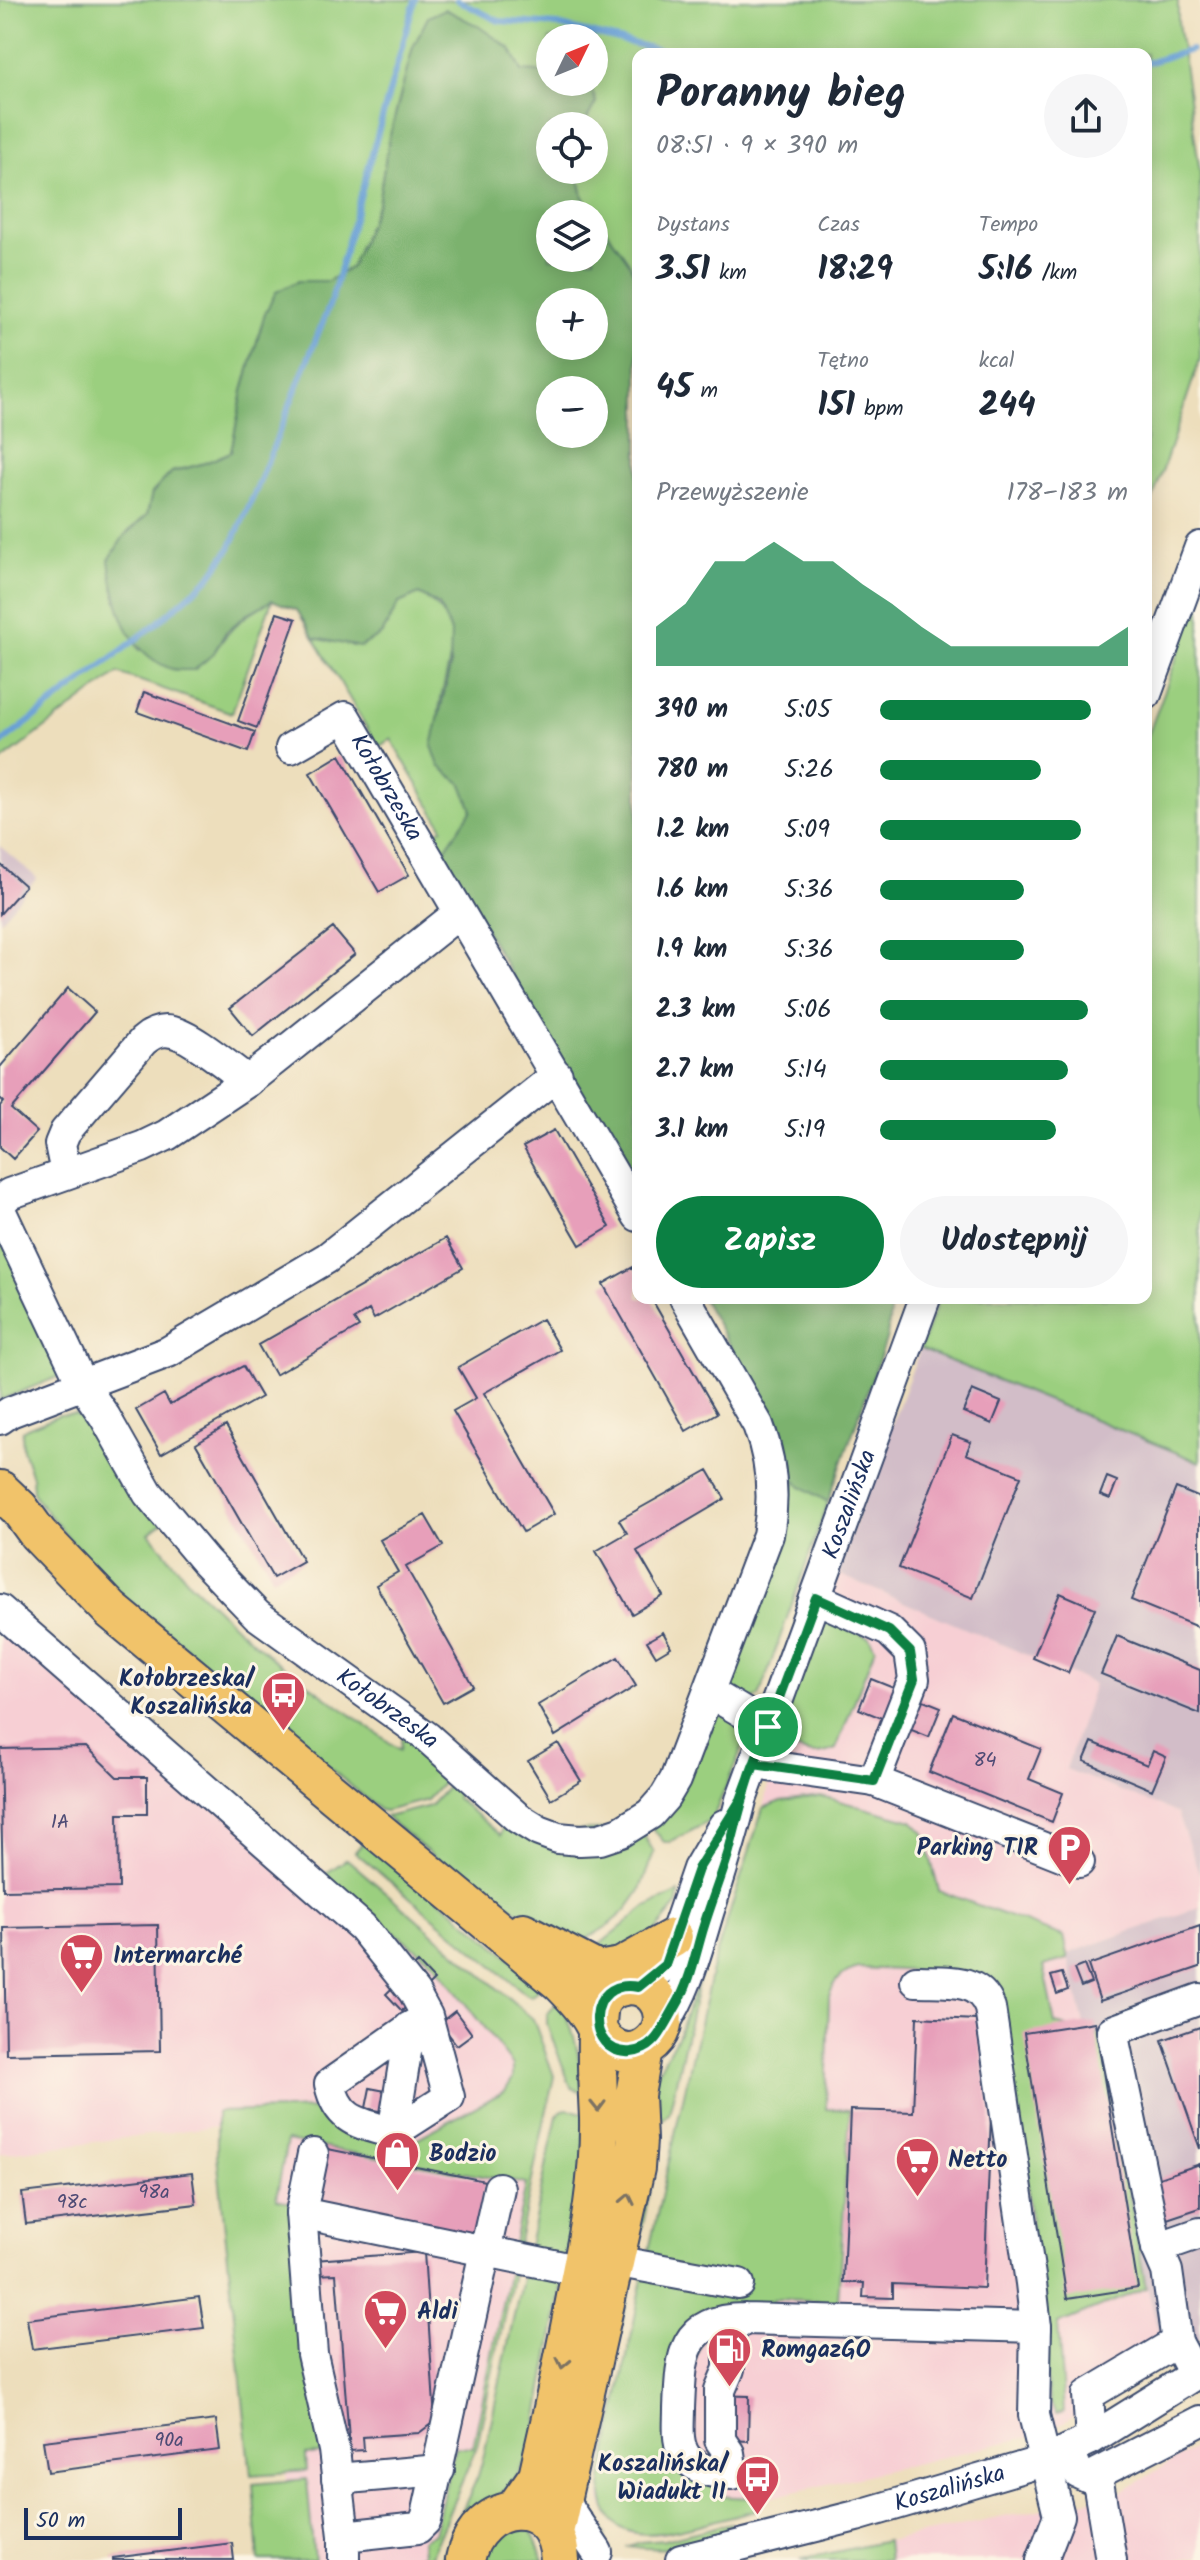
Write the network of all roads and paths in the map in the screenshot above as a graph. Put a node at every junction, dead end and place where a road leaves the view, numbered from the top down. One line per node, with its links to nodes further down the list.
1 (1200, 547): 2 (street)
2 (1152, 678)
3 (291, 748): 4 (street, Kołobrzeska)
4 (459, 913): 5 (street, Kołobrzeska); 6 (street, Kołobrzeska)
5 (557, 1075): 9 (street, Kołobrzeska); 12 (street)
6 (248, 1081): 7 (street, Kołobrzeska); 7 (street)
7 (66, 1173): 8 (street, Kołobrzeska)
8 (0, 1203): 12 (street, Kołobrzeska)
9 (632, 1206)
10 (688, 1304): 19 (street, Kołobrzeska)
11 (923, 1304): 17 (street, Koszalińska)
12 (83, 1385): 13 (street); 19 (street, Kołobrzeska)
13 (0, 1419)
14 (0, 1490): 16 (main road)
15 (0, 1521): 16 (main road)
16 (38, 1534): 25 (main road)
17 (816, 1598): 20 (street, Koszalińska); 22 (street)
18 (0, 1610): 31 (street)
19 (709, 1692): 20 (street)
20 (768, 1727): 21 (street, Koszalińska)
21 (754, 1764): 22 (street); 23 (street, Koszalińska)
22 (874, 1781): 24 (street)
23 (741, 1800): 26 (street, Koszalińska); 32 (street, Koszalińska)
24 (1079, 1862)
25 (447, 1890): 28 (main road); 30 (main road)
26 (673, 1938): 28 (main road)
27 (916, 1981): 45 (street)
28 (619, 1982): 30 (main road); 32 (main road)
29 (1200, 1999): 38 (street)
30 (597, 2028): 32 (main road); 40 (main road, Koszalińska, one-way to 40)
31 (408, 2029): 33 (street); 33 (street); 33 (street)
32 (652, 2038): 40 (main road, Koszalińska, one-way to 32)
33 (383, 2130)
34 (313, 2154): 36 (street)
35 (499, 2188): 39 (street)
36 (301, 2213): 39 (street); 52 (street)
37 (1200, 2233): 38 (street)
38 (1157, 2248): 46 (street)
39 (485, 2251): 40 (street); 50 (street)
40 (598, 2266): 41 (street); 53 (main road, Koszalińska); 54 (main road, Koszalińska, one-way to 54)
41 (704, 2279): 42 (street); 44 (street)
42 (739, 2284)
43 (744, 2319): 44 (street); 44 (street); 45 (street)
44 (714, 2322)
45 (1036, 2327): 49 (street)
46 (1177, 2342): 47 (street); 49 (street)
47 (1197, 2372): 49 (street, Koszalińska)
48 (1200, 2421): 51 (street)
49 (1069, 2450): 51 (street); 57 (street, Koszalińska); 61 (street)
50 (439, 2470): 52 (street); 56 (street)
51 (1097, 2476): 62 (street)
52 (337, 2479): 56 (street)
53 (562, 2494): 55 (main road, Koszalińska); 58 (street)
54 (515, 2509): 55 (main road); 59 (main road)
55 (558, 2546): 58 (street)
56 (344, 2548)
57 (776, 2549): 60 (street, Koszalińska)
58 (609, 2556)
59 (465, 2560)
60 (681, 2560)
61 (1042, 2560)
62 (1111, 2560)

